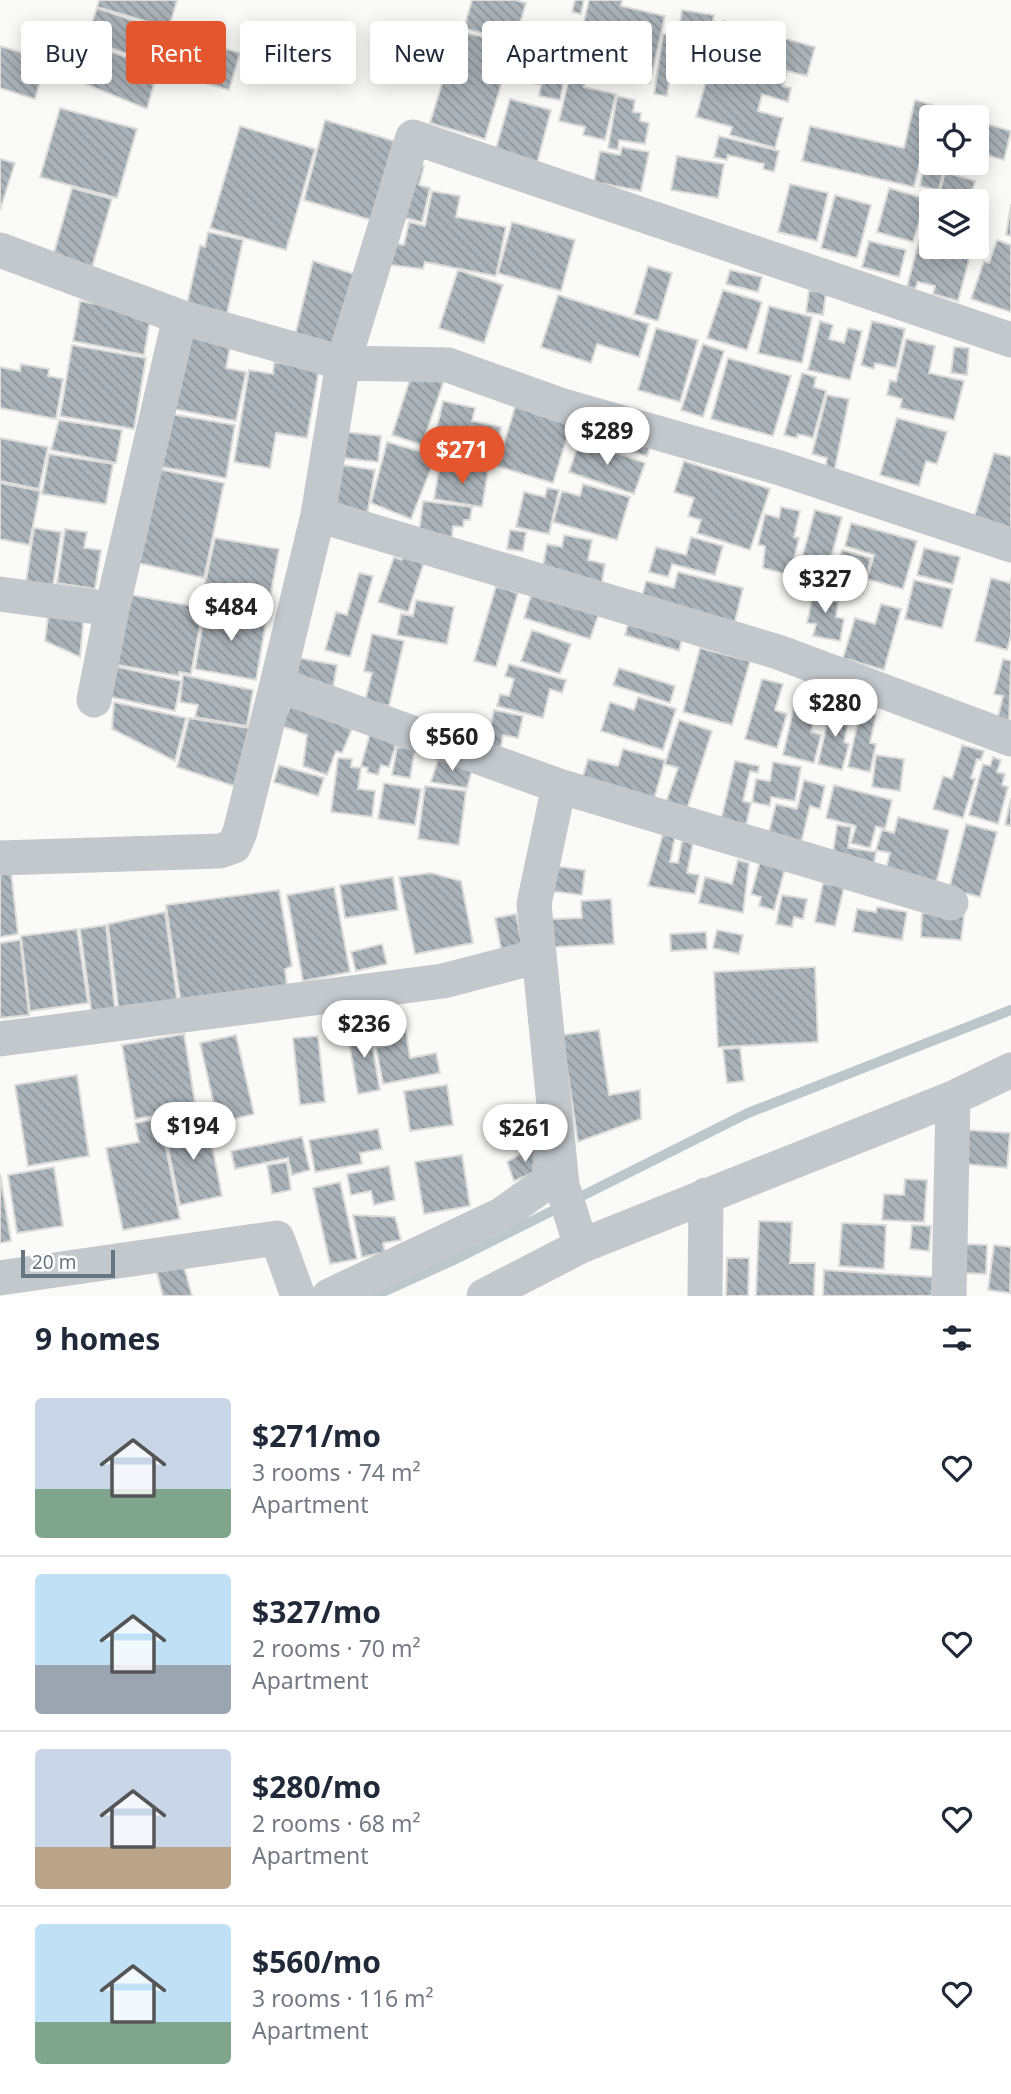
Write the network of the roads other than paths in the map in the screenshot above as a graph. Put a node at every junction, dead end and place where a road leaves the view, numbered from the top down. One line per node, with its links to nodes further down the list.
1 (0, 250): 2 (street)
2 (180, 317): 4 (street); 8 (street)
3 (1011, 340): 4 (street)
4 (344, 363): 5 (street); 6 (street)
5 (318, 515): 9 (street); 11 (street)
6 (1011, 545)
7 (0, 594): 8 (street)
8 (113, 609): 10 (street)
9 (277, 684): 12 (street); 13 (street)
10 (94, 699)
11 (1011, 739)
12 (559, 786): 14 (street); 15 (street)
13 (0, 858)
14 (951, 903)
15 (539, 957): 16 (street); 19 (street)
16 (0, 1039)
17 (1011, 1070): 18 (street)
18 (953, 1098): 20 (street); 27 (street)
19 (554, 1104): 21 (street); 24 (street)
20 (706, 1195): 21 (street); 26 (street)
21 (581, 1246): 25 (street)
22 (0, 1278): 23 (street)
23 (298, 1296)
24 (329, 1296)
25 (484, 1296)
26 (705, 1296)
27 (949, 1296)

